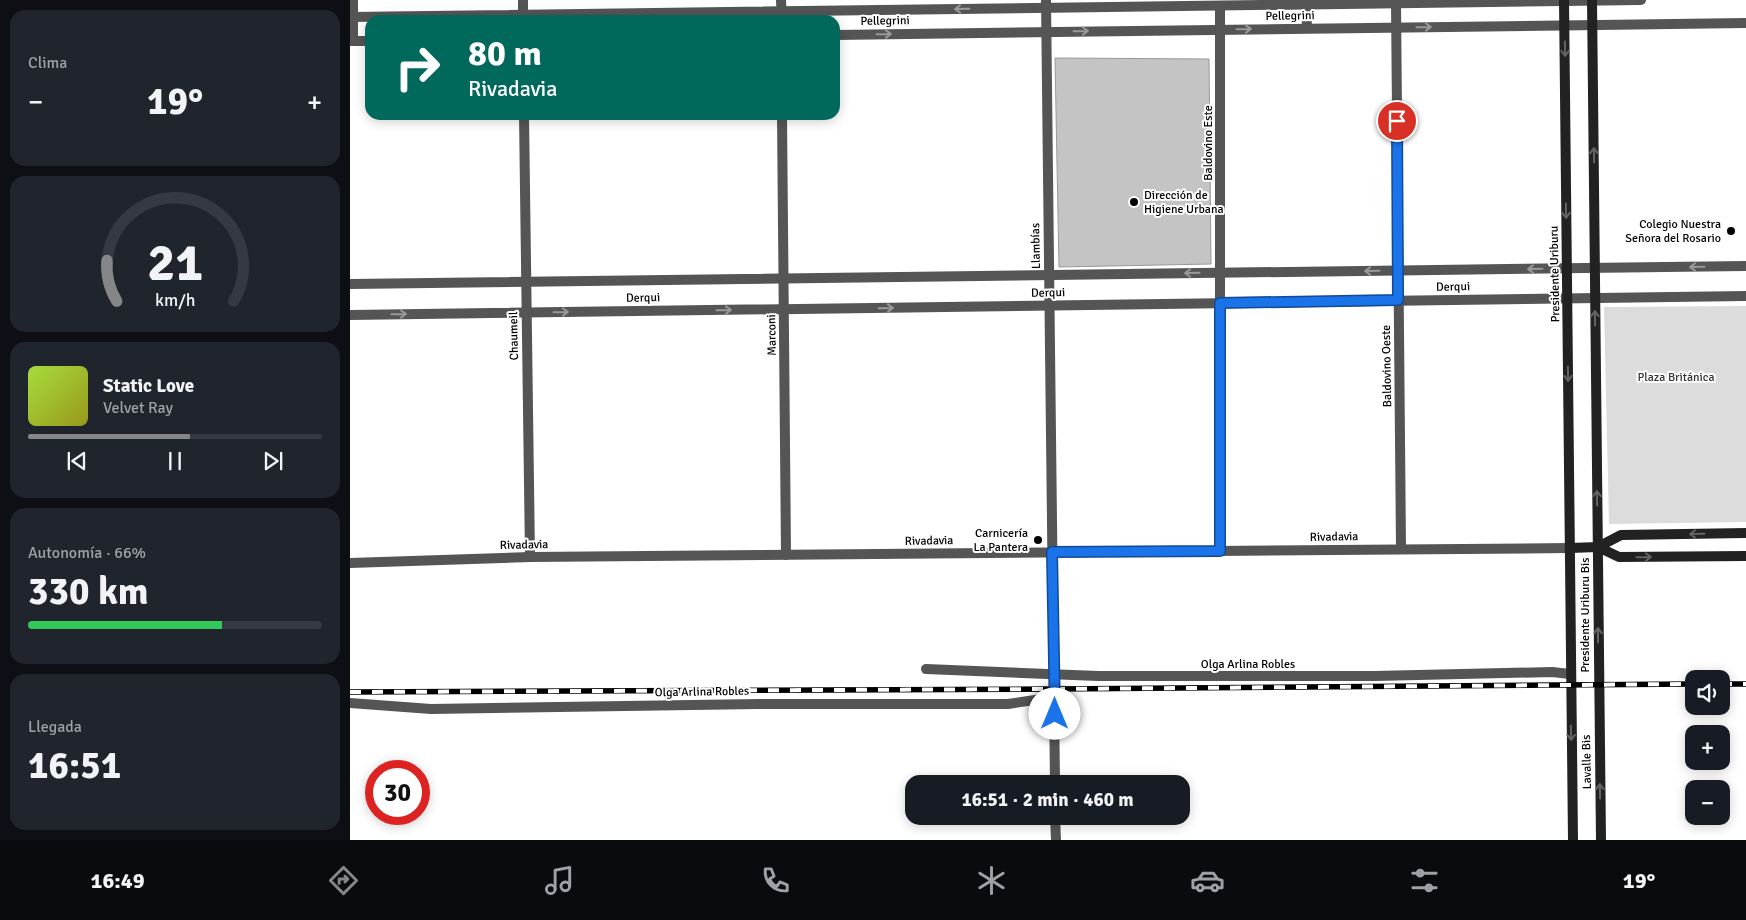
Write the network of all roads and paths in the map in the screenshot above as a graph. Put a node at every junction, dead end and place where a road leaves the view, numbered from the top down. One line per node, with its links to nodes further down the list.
1 (353, 0): 14 (street)
2 (523, 0): 11 (street)
3 (782, 0): 12 (street)
4 (1592, 0): 5 (street, Pellegrini); 6 (street, Pellegrini); 18 (street)
5 (1641, 0)
6 (1564, 1): 8 (street, Pellegrini); 17 (street, Presidente Uriburu)
7 (1306, 2): 8 (street, Pellegrini); 10 (street, Pellegrini); 20 (street)
8 (1396, 3): 19 (street, Baldovino Oeste)
9 (1046, 4): 10 (street, Pellegrini); 13 (street, Pellegrini, one-way to 13); 22 (street, Llambías)
10 (1220, 6): 21 (street, Baldovino Este)
11 (523, 15)
12 (782, 15)
13 (804, 15)
14 (351, 17): 15 (street, Pellegrini); 25 (street)
15 (365, 17)
16 (1746, 23): 18 (street, Pellegrini)
17 (1565, 25): 18 (street, Pellegrini); 19 (street, Pellegrini, one-way to 17); 29 (street, Presidente Uriburu, one-way to 29)
18 (1593, 25): 30 (street, one-way to 18)
19 (1396, 27): 20 (street, Pellegrini); 31 (street, Baldovino Oeste)
20 (1307, 28): 21 (street, Pellegrini, one-way to 20)
21 (1220, 30): 22 (street, Pellegrini, one-way to 21); 32 (street, Baldovino Este)
22 (1046, 32): 23 (street, Pellegrini, one-way to 22); 33 (street, Llambías)
23 (840, 34)
24 (365, 40): 25 (street)
25 (352, 41)
26 (524, 120): 35 (street, Chaumeil)
27 (782, 120): 34 (street, Marconi)
28 (1746, 266): 30 (street, Derqui, one-way to 30)
29 (1567, 268): 30 (street, Derqui); 31 (street, Derqui, one-way to 31); 38 (street, Presidente Uriburu)
30 (1595, 268): 39 (street)
31 (1398, 270): 32 (street, Derqui, one-way to 32); 40 (street, Baldovino Oeste)
32 (1220, 273): 33 (street, Derqui, one-way to 33); 41 (street, Baldovino Este)
33 (1049, 275): 34 (street, Derqui); 42 (street, Llambías)
34 (784, 278): 35 (street, Derqui); 43 (street, Marconi)
35 (526, 282): 36 (street, Derqui); 44 (street, Chaumeil)
36 (350, 284)
37 (1746, 296): 39 (street, Derqui)
38 (1567, 298): 39 (street, Derqui); 40 (street, Derqui); 48 (street, Presidente Uriburu, one-way to 48)
39 (1595, 298): 47 (street, one-way to 39)
40 (1398, 300): 41 (street, Derqui); 49 (street, Baldovino Oeste)
41 (1220, 303): 42 (street, Derqui); 50 (street, Baldovino Este)
42 (1050, 305): 43 (street, Derqui, one-way to 42); 51 (street, Llambías)
43 (784, 309): 44 (street, Derqui, one-way to 43); 52 (street, Marconi)
44 (527, 312): 45 (street, Derqui, one-way to 44); 54 (street, Chaumeil)
45 (350, 315)
46 (1746, 533): 47 (street, Rivadavia, one-way to 47)
47 (1598, 547): 48 (street, Rivadavia); 53 (street, Rivadavia, one-way to 53); 59 (street, Presidente Uriburu Bis, one-way to 47)
48 (1570, 548): 49 (street, Rivadavia); 58 (street, Presidente Uriburu Bis)
49 (1401, 549): 50 (street, Rivadavia)
50 (1220, 551): 51 (street, Rivadavia)
51 (1052, 552): 52 (street, Rivadavia); 57 (street, Llambías)
52 (786, 555): 54 (street, Rivadavia)
53 (1746, 556)
54 (530, 558): 55 (street, Rivadavia)
55 (350, 563)
56 (926, 669): 57 (street, Olga Arlina Robles)
57 (1054, 674): 58 (street, Olga Arlina Robles); 60 (street, Llambías)
58 (1570, 679): 65 (street, Lavalle Bis, one-way to 65)
59 (1598, 684): 66 (street, Lavalle Bis, one-way to 59)
60 (1055, 693): 61 (street, Olga Arlina Robles); 62 (street, Llambías)
61 (350, 703)
62 (1055, 775)
63 (1055, 825): 64 (street)
64 (1056, 840)
65 (1572, 840)
66 (1601, 840)

